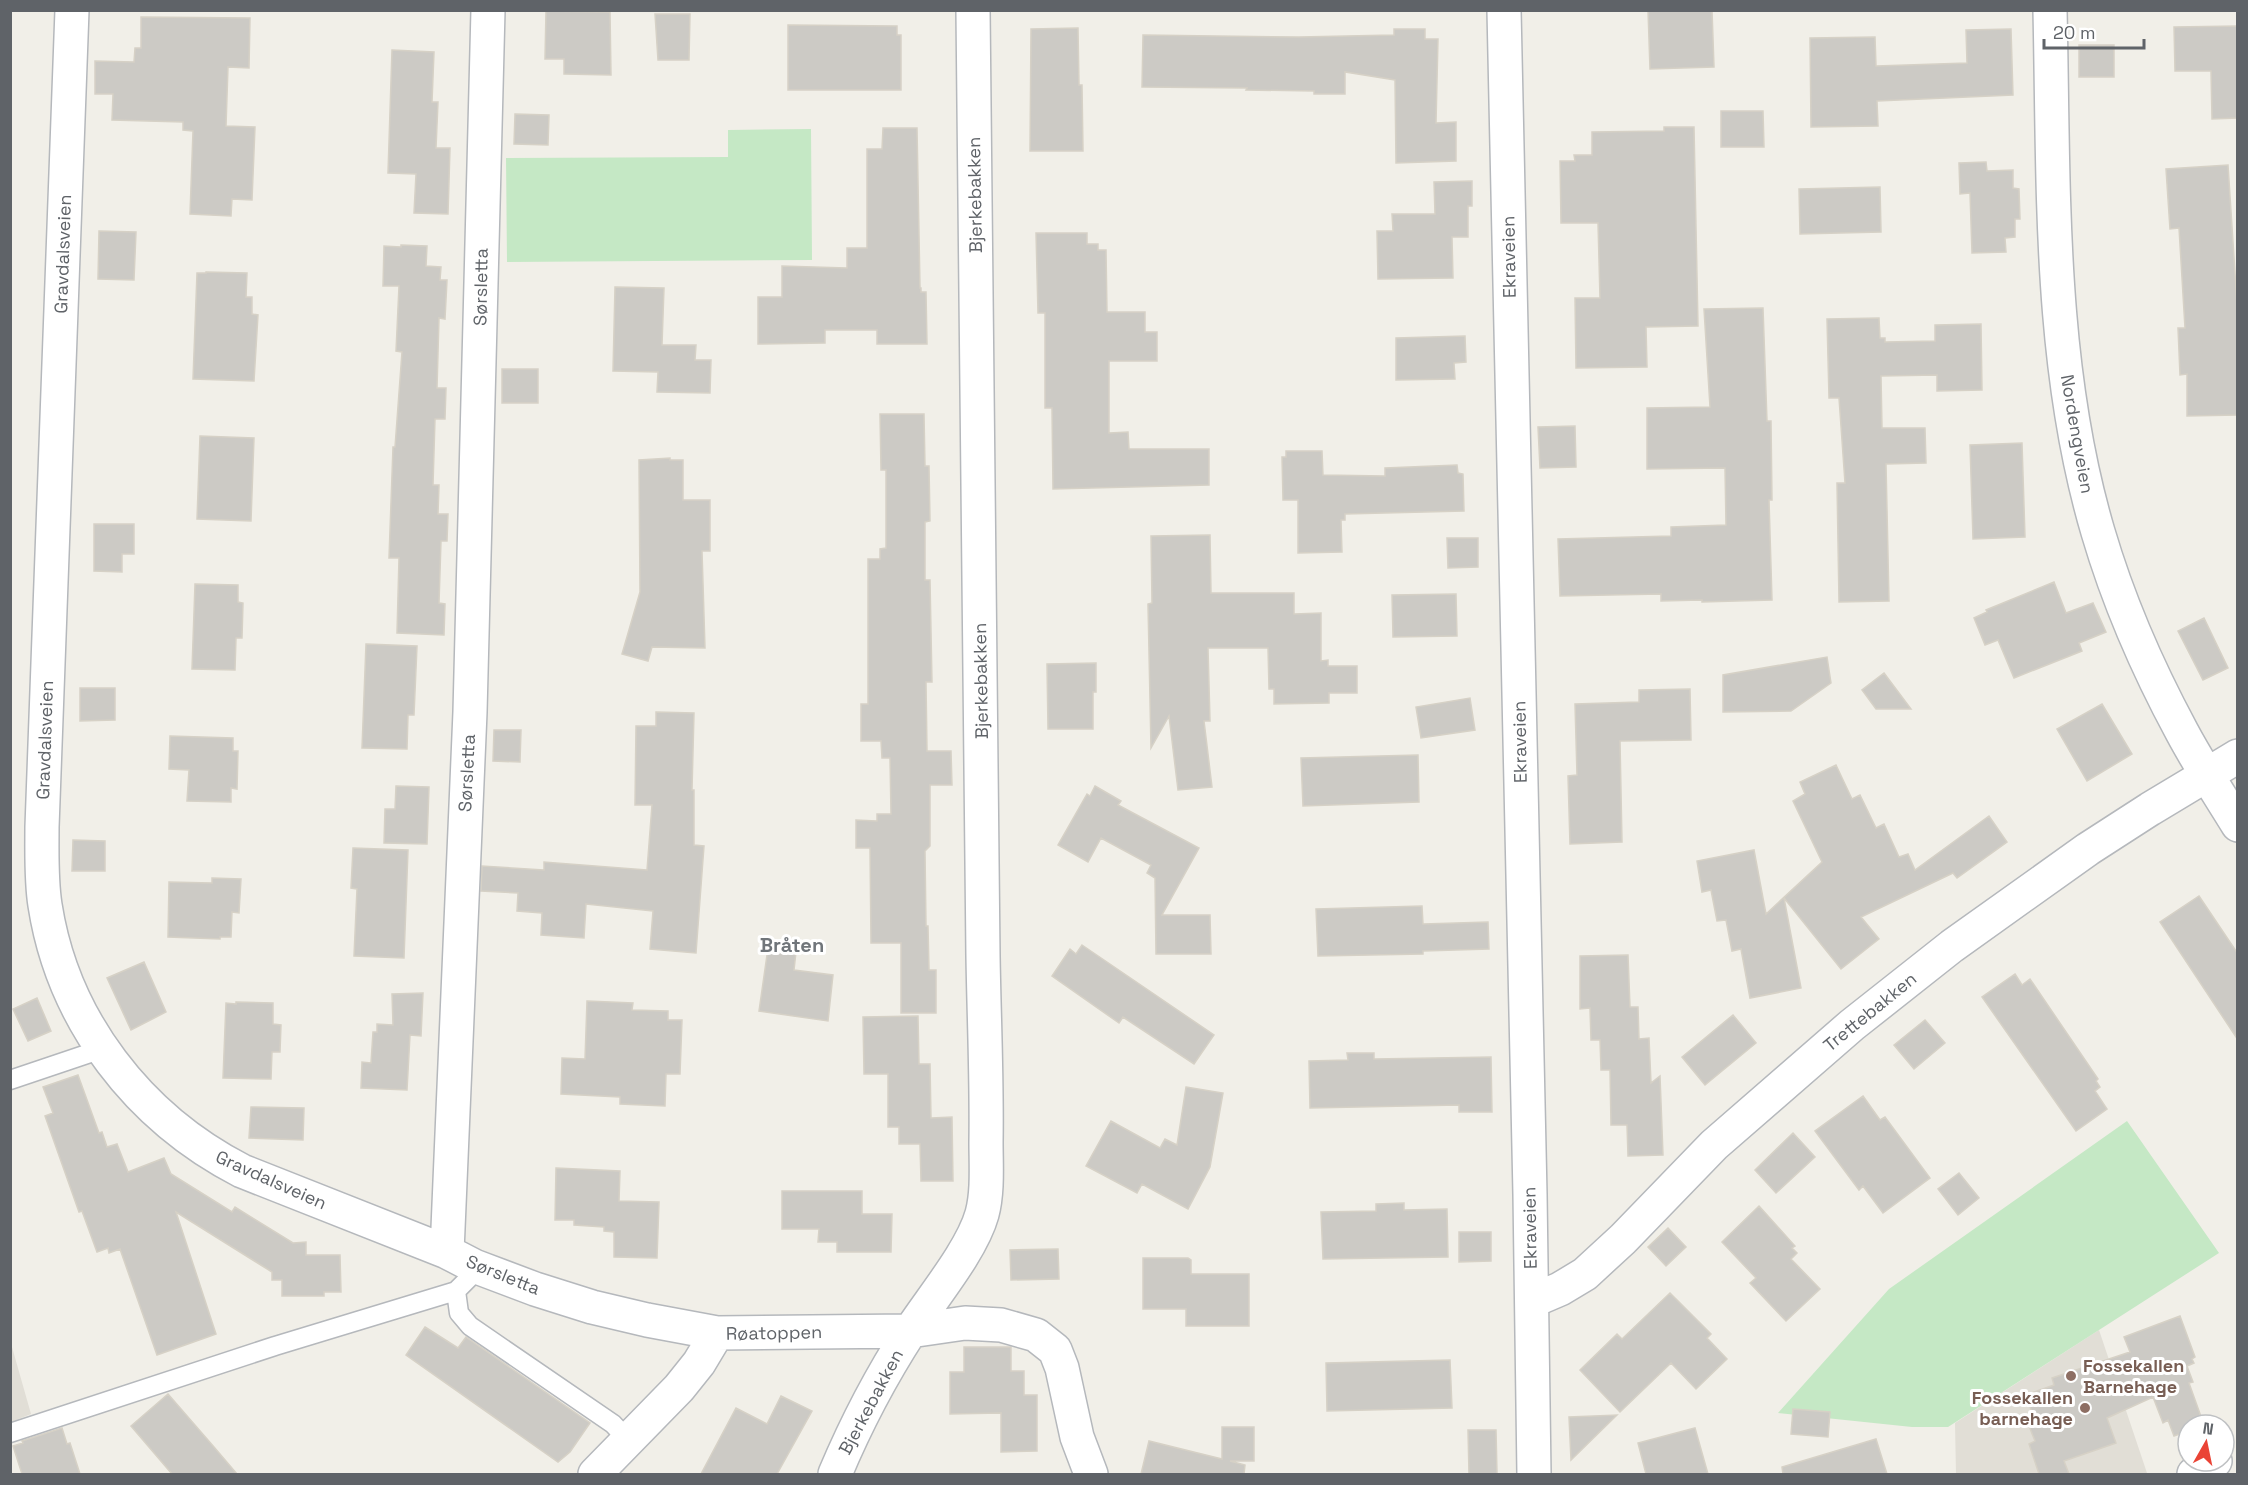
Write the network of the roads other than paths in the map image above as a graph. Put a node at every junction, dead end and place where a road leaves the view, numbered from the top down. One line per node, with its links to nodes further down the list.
1 (72, 10): 9 (street, Gravdalsveien)
2 (488, 10): 11 (street, Sørsletta)
3 (973, 10): 13 (street, Bjerkebakken)
4 (1504, 10): 12 (street, Ekraveien)
5 (2050, 10): 7 (street, Nordengveien)
6 (2238, 756): 7 (street, Trettebakken)
7 (2208, 774): 8 (street, Nordengveien); 12 (street, Trettebakken)
8 (2238, 825)
9 (102, 1049): 10 (lane); 11 (street, Gravdalsveien)
10 (10, 1080)
11 (459, 1269): 14 (street, Sørsletta); 15 (lane); 16 (lane)
12 (1532, 1301): 20 (street, Ekraveien)
13 (910, 1331): 14 (street, Røatoppen); 18 (street, Bjerkebakken); 19 (street, Bjerkebakken)
14 (717, 1333): 16 (street, Røatoppen)
15 (10, 1433)
16 (628, 1440): 17 (street, Røatoppen)
17 (595, 1474)
18 (835, 1474)
19 (1091, 1474)
20 (1534, 1474)

